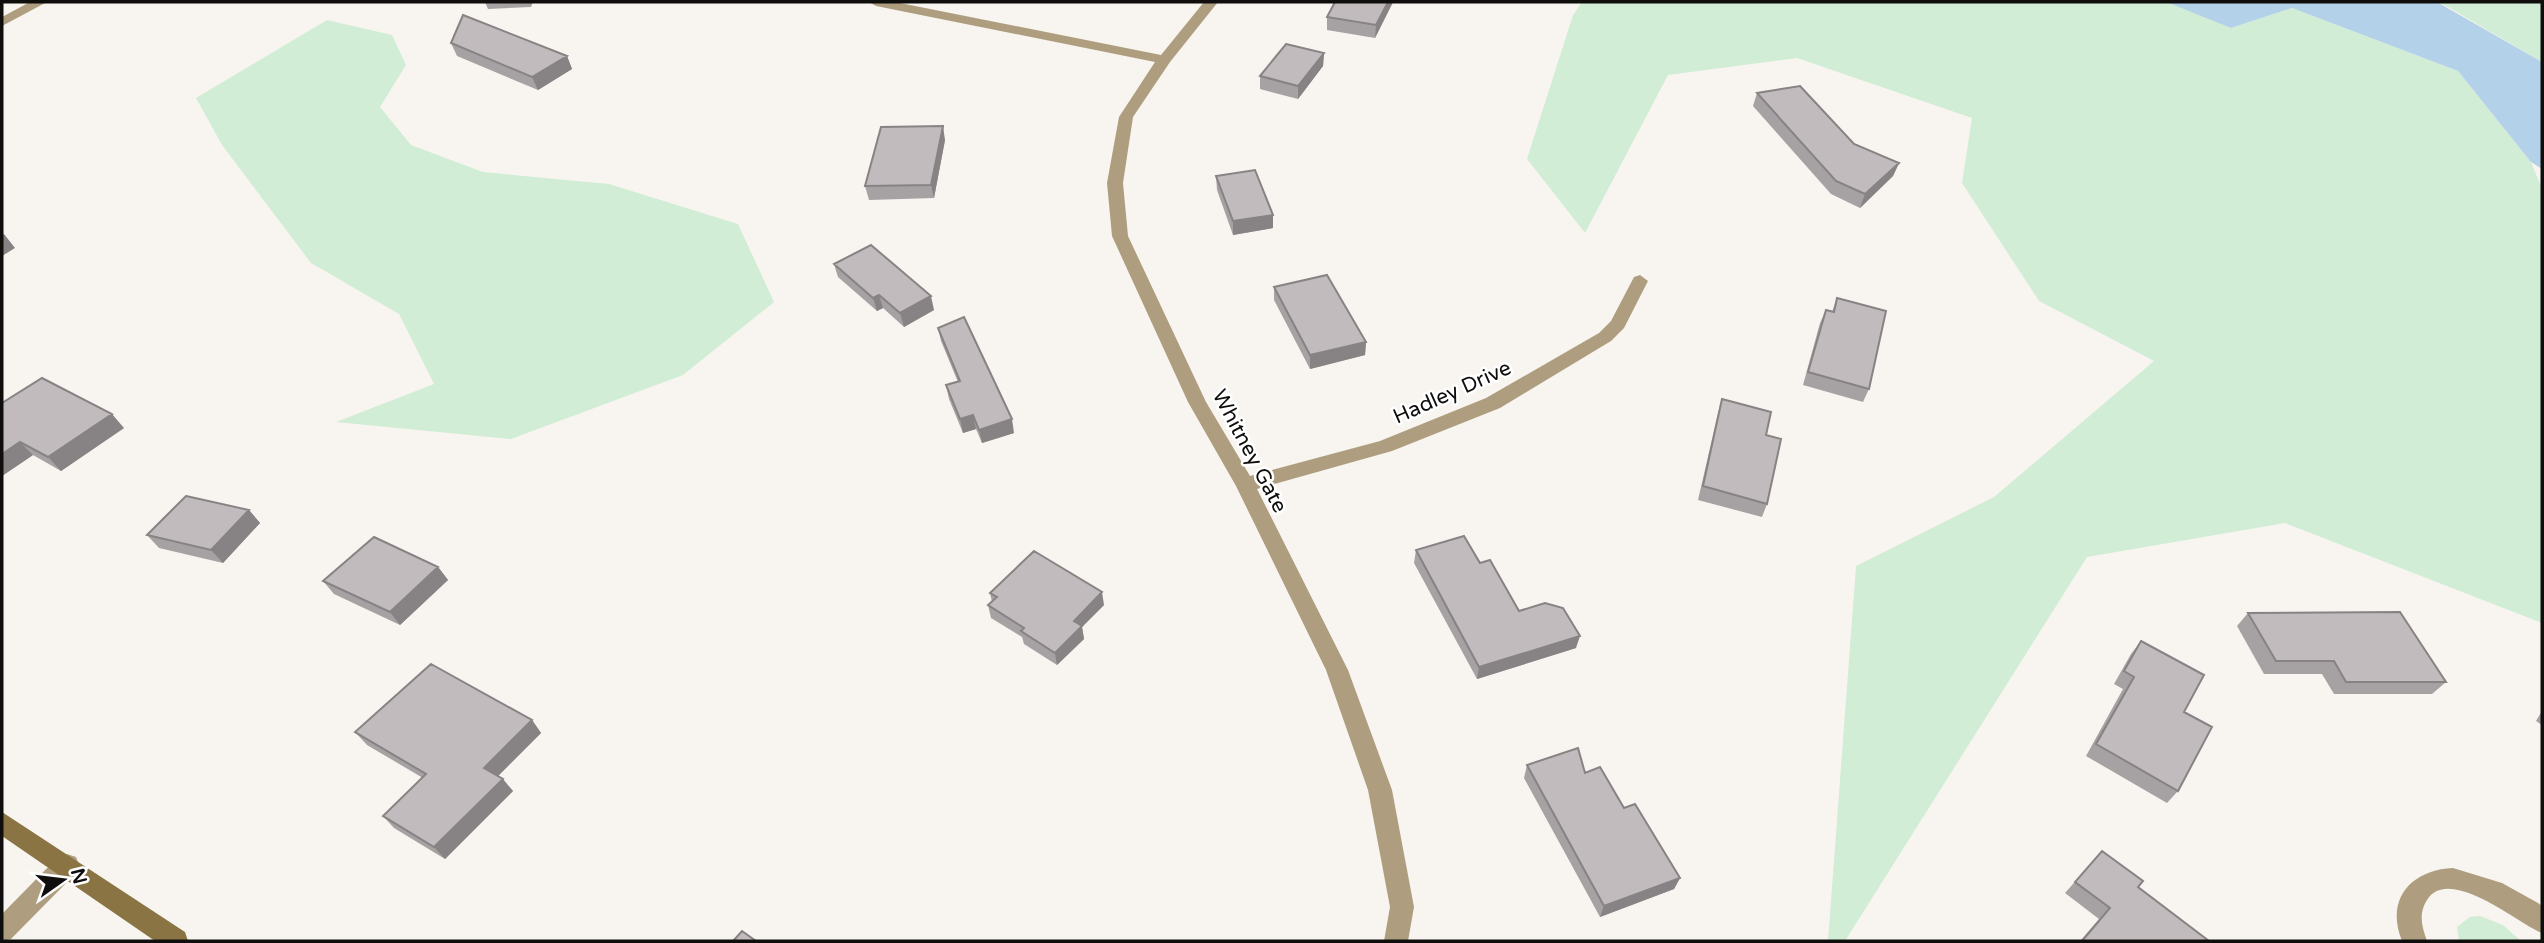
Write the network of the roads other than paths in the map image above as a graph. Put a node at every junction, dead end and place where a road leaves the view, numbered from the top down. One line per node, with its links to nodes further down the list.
1 (40, 2): 4 (street)
2 (876, 2): 5 (street)
3 (1211, 2): 5 (street, Whitney Gate)
4 (2, 22)
5 (1164, 60): 7 (street, Whitney Gate)
6 (1640, 281): 7 (street, Hadley Drive)
7 (1245, 485): 13 (street, Whitney Gate)
8 (2, 823): 9 (main road)
9 (66, 865): 11 (street); 12 (main road)
10 (2542, 921): 14 (street)
11 (2, 931)
12 (176, 941)
13 (1396, 941)
14 (2414, 941)

